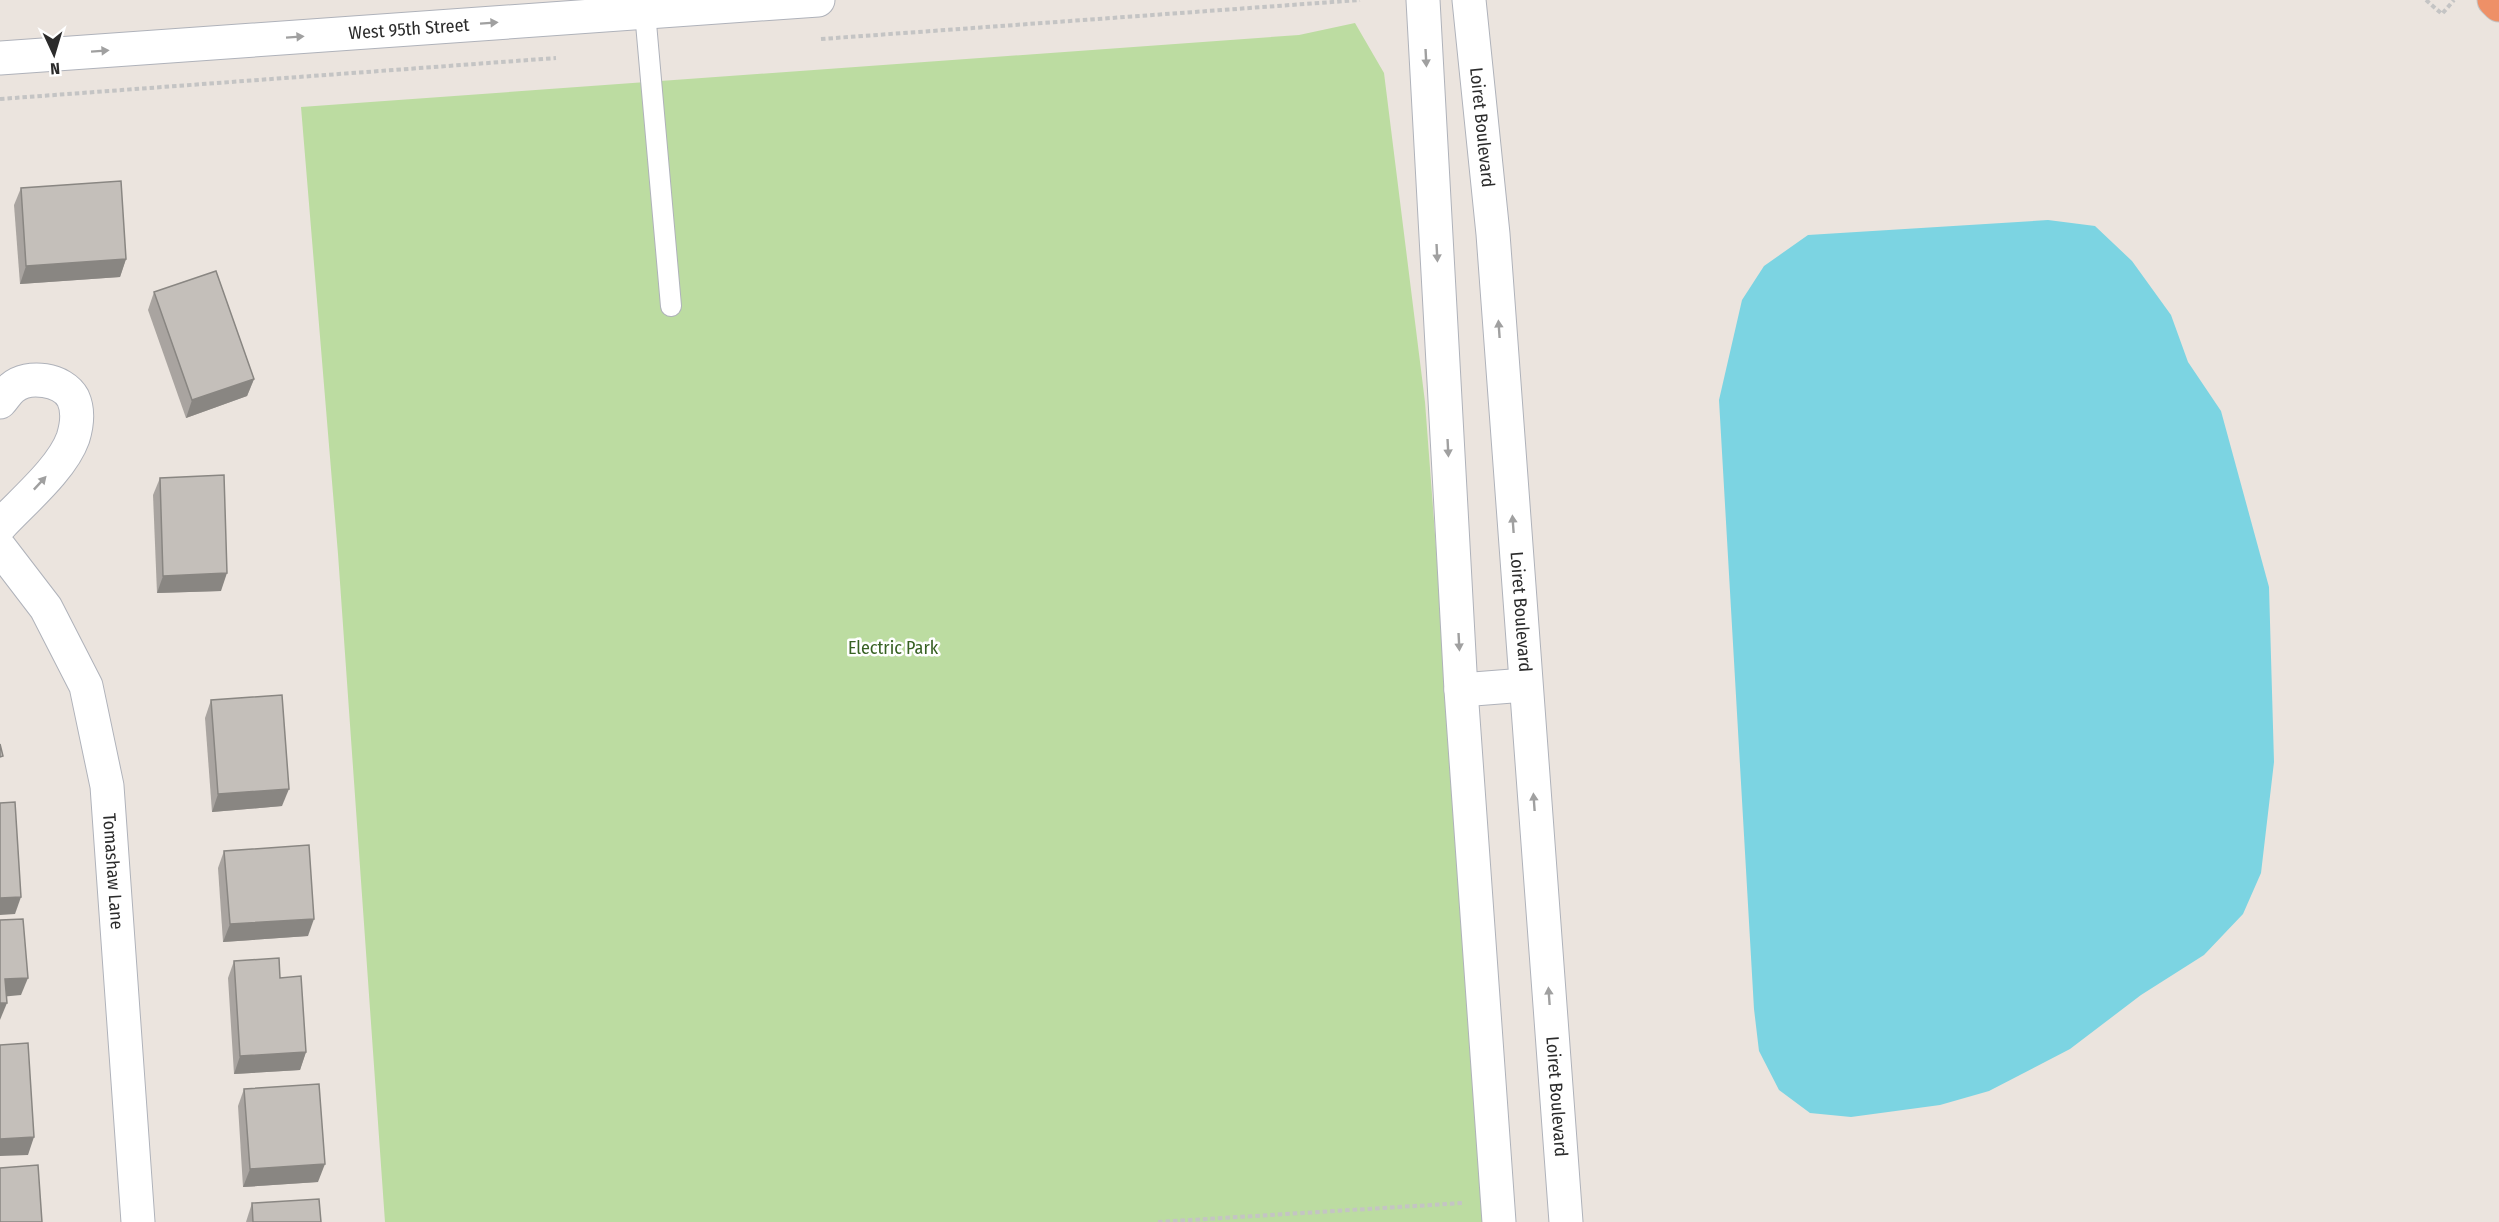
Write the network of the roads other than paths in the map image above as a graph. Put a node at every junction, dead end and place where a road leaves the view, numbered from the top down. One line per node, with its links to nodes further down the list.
1 (818, 0): 6 (street, West 95th Street)
2 (1423, 0): 13 (street, one-way to 13)
3 (1469, 0): 12 (street, Loiret Boulevard, one-way to 3)
4 (2494, 0): 5 (highway)
5 (2499, 5)
6 (645, 12): 7 (street, West 95th Street, one-way to 6); 8 (lane)
7 (0, 58)
8 (671, 306)
9 (0, 402): 10 (street, one-way to 9)
10 (0, 526)
11 (0, 548): 14 (street, Tomashaw Lane)
12 (1525, 685): 13 (street); 16 (street, Loiret Boulevard, one-way to 12)
13 (1461, 690): 15 (street)
14 (138, 1222)
15 (1499, 1222)
16 (1566, 1222)

